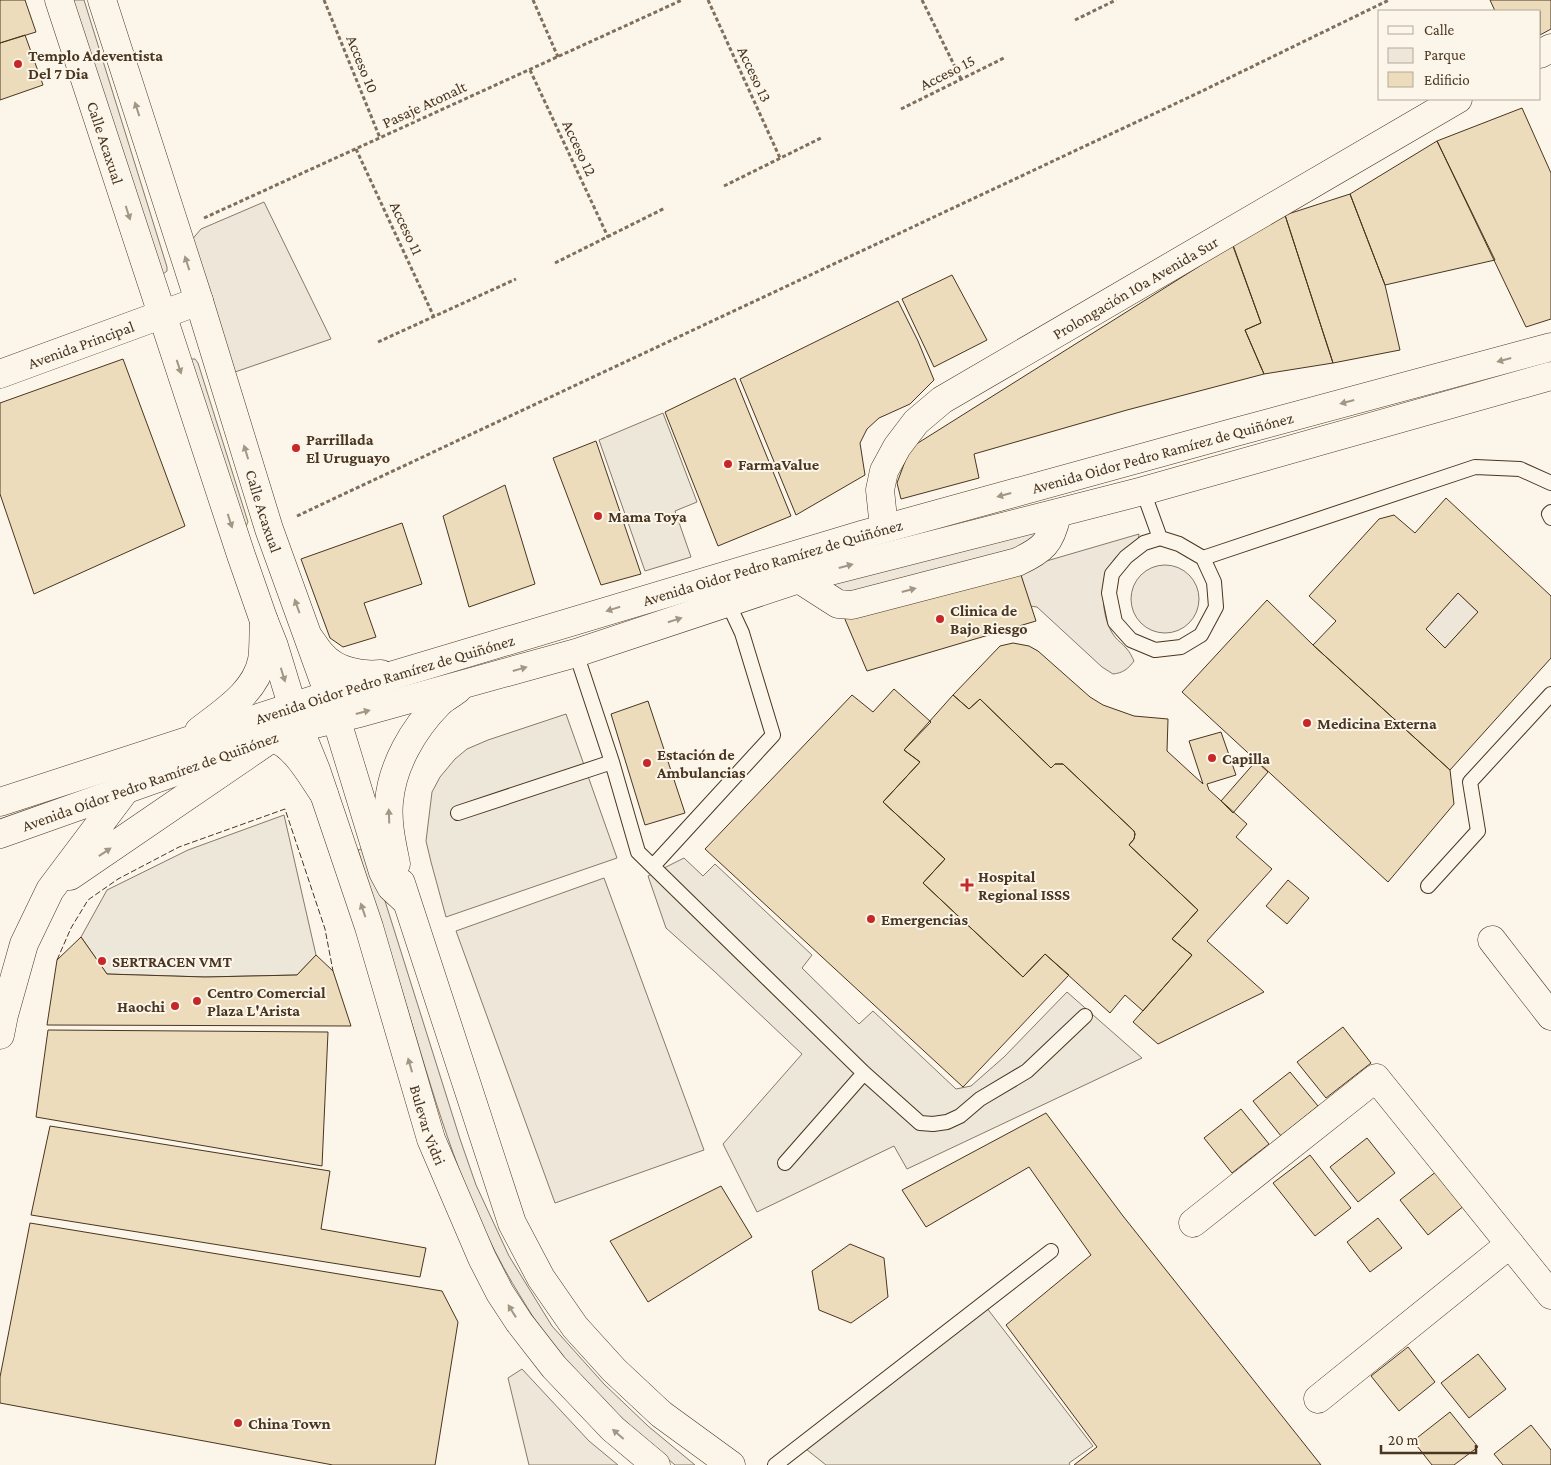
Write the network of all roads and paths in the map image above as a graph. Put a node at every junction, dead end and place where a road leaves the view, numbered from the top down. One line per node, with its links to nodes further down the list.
1 (59, 0): 28 (main road, Calle Acaxual, one-way to 28)
2 (102, 0): 23 (main road, Calle Acaxual, one-way to 2)
3 (324, 0): 17 (path, Acceso 10)
4 (533, 0): 11 (path)
5 (682, 0): 11 (path, Pasaje Atonalt)
6 (708, 0): 20 (path, Acceso 13)
7 (922, 0): 14 (path)
8 (1116, 0): 10 (path)
9 (1389, 0): 40 (path)
10 (1075, 20)
11 (558, 56): 13 (path, Pasaje Atonalt)
12 (1004, 58): 14 (path, Acceso 15)
13 (530, 70): 17 (path, Pasaje Atonalt); 24 (path, Acceso 12)
14 (961, 79): 16 (path, Acceso 15)
15 (1456, 100): 39 (main road, Prolongación 10a Avenida Sur)
16 (901, 110)
17 (380, 138): 19 (path, Pasaje Atonalt)
18 (821, 138): 20 (path)
19 (356, 149): 23 (path, Pasaje Atonalt); 29 (path, Acceso 11)
20 (780, 158): 21 (path)
21 (724, 186)
22 (665, 208): 24 (path)
23 (176, 230): 27 (main road, Calle Acaxual, one-way to 23)
24 (608, 237): 25 (path)
25 (555, 263)
26 (516, 279): 29 (path)
27 (199, 301): 28 (main road); 40 (main road, Calle Acaxual, one-way to 27)
28 (161, 314): 32 (main road, Avenida Principal); 45 (main road, Calle Acaxual, one-way to 45)
29 (434, 317): 30 (path)
30 (378, 342)
31 (1551, 347): 39 (main road, Avenida Oidor Pedro Ramírez de Quiñónez, one-way to 39)
32 (0, 374)
33 (1551, 376): 35 (main road, Avenida Oidor Pedro Ramírez de Quiñónez)
34 (1551, 483): 42 (lane)
35 (1143, 491): 37 (main road, Avenida Oidor Pedro Ramírez de Quiñónez); 41 (lane)
36 (1551, 512): 38 (lane)
37 (1057, 514): 43 (main road, Avenida Oidor Pedro Ramírez de Quiñónez, one-way to 37); 43 (main road, one-way to 37)
38 (1551, 518)
39 (884, 528): 48 (main road, Avenida Oidor Pedro Ramírez de Quiñónez, one-way to 48)
40 (269, 529): 46 (main road, Calle Acaxual, one-way to 40)
41 (1160, 538): 42 (lane); 42 (lane)
42 (1204, 558)
43 (799, 579): 44 (main road, Avenida Oidor Pedro Ramírez de Quiñónez)
44 (728, 603): 47 (main road, Avenida Oidor Pedro Ramírez de Quiñónez, one-way to 44); 61 (lane)
45 (264, 621): 52 (main road, Calle Acaxual, one-way to 52); 54 (main road)
46 (310, 639): 48 (main road); 51 (main road, Calle Acaxual)
47 (576, 653): 49 (main road, Avenida Oidor Pedro Ramírez de Quiñónez, one-way to 47); 55 (lane)
48 (407, 671): 51 (main road, Avenida Oidor Pedro Ramírez de Quiñónez)
49 (466, 684): 51 (main road, Avenida Oidor Pedro Ramírez de Quiñónez, one-way to 49); 64 (main road, one-way to 49)
50 (1551, 694): 62 (lane)
51 (332, 707): 52 (main road, Avenida Oidor Pedro Ramírez de Quiñónez); 64 (main road)
52 (296, 718): 53 (main road, Avenida Oídor Pedro Ramírez de Quiñónez); 54 (main road, Avenida Oidor Pedro Ramírez de Quiñónez); 57 (main road, Bulevar Vidri)
53 (272, 738): 56 (main road, Avenida Oídor Pedro Ramírez de Quiñónez); 57 (main road); 63 (main road, one-way to 53)
54 (183, 743): 58 (main road, Avenida Oidor Pedro Ramírez de Quiñónez)
55 (612, 762): 59 (lane); 61 (lane)
56 (126, 789): 60 (main road, Avenida Oídor Pedro Ramírez de Quiñónez); 63 (main road)
57 (324, 794): 76 (main road, Bulevar Vidri, one-way to 57)
58 (0, 802)
59 (458, 814)
60 (0, 834)
61 (653, 866): 69 (lane)
62 (1428, 886)
63 (50, 890): 68 (main road)
64 (405, 900): 77 (main road)
65 (1492, 940): 67 (main road)
66 (1085, 1016): 69 (lane)
67 (1551, 1016)
68 (0, 1035)
69 (864, 1073): 70 (lane)
70 (785, 1163)
71 (1193, 1222): 72 (main road)
72 (1510, 1244): 74 (main road); 75 (main road)
73 (1051, 1251): 78 (lane)
74 (1551, 1296)
75 (1318, 1399)
76 (656, 1465)
77 (730, 1465)
78 (775, 1465)

